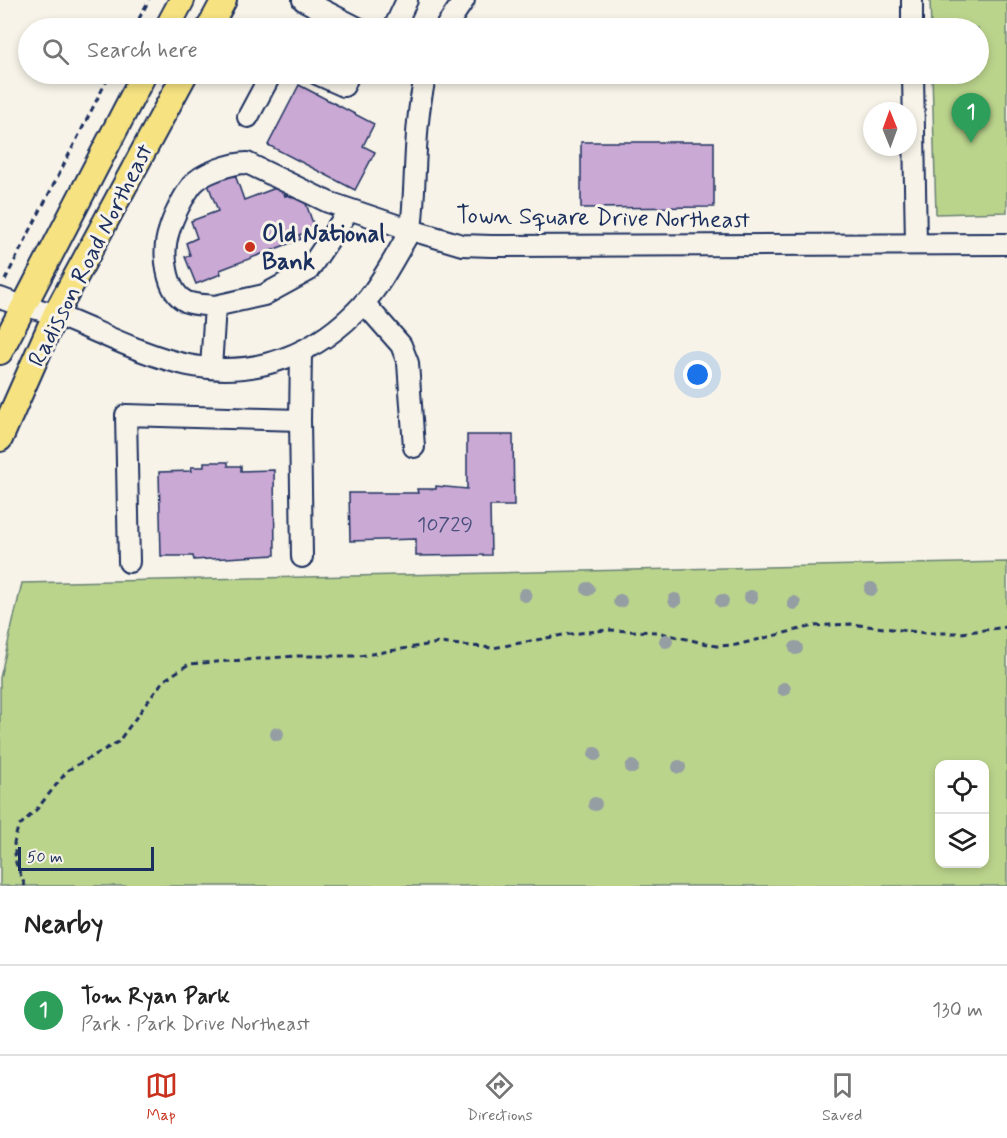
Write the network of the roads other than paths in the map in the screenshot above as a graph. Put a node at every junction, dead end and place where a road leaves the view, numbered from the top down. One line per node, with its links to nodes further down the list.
1 (182, 0): 7 (main road)
2 (224, 0): 8 (main road)
3 (303, 0): 9 (street)
4 (407, 0): 10 (street)
5 (464, 0): 11 (street)
6 (912, 0): 12 (street)
7 (172, 18)
8 (214, 18)
9 (338, 18)
10 (399, 18)
11 (452, 18)
12 (912, 18)
13 (139, 84): 26 (main road, Radisson Road Northeast)
14 (180, 84): 27 (main road, Radisson Road Northeast)
15 (266, 84): 18 (street)
16 (424, 84): 20 (street)
17 (913, 84): 21 (street)
18 (248, 117)
19 (349, 210): 20 (street, Town Square Drive Northeast); 25 (street); 25 (street)
20 (411, 230): 21 (street, Town Square Drive Northeast); 24 (street)
21 (916, 244): 22 (street, Town Square Drive Northeast)
22 (1007, 244)
23 (0, 298): 26 (street)
24 (364, 303): 29 (street); 33 (street)
25 (215, 306): 30 (street)
26 (23, 308): 27 (street); 28 (main road, Radisson Road Northeast)
27 (54, 315): 30 (street); 32 (main road, Radisson Road Northeast)
28 (0, 351)
29 (301, 352): 30 (street); 31 (street)
30 (211, 368)
31 (300, 420): 34 (street); 35 (street)
32 (0, 439)
33 (414, 447)
34 (302, 557)
35 (129, 562)

